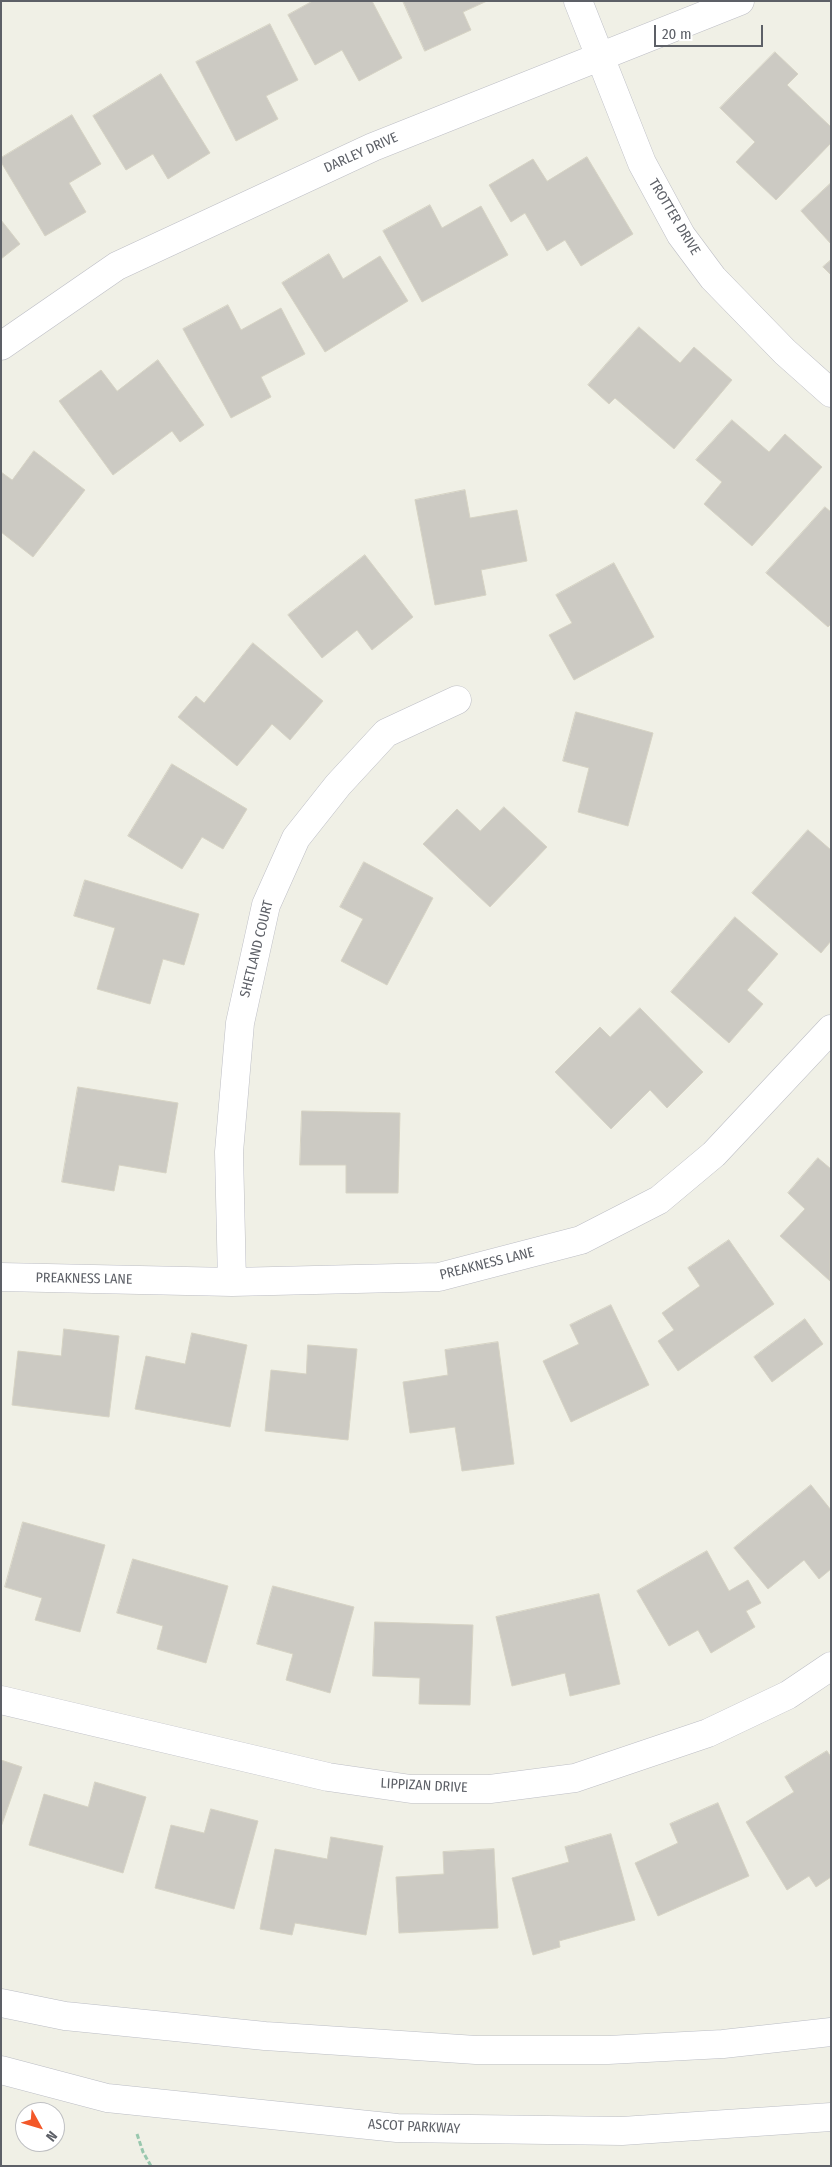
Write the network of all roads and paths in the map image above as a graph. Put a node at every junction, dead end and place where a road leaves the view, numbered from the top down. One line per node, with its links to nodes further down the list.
1 (578, 1): 3 (street, TROTTER DRIVE)
2 (740, 1): 3 (street, DARLEY DRIVE)
3 (601, 57): 4 (street, DARLEY DRIVE); 5 (street, TROTTER DRIVE)
4 (1, 346)
5 (831, 392)
6 (457, 700): 9 (street, SHETLAND COURT)
7 (831, 1029): 9 (street, PREAKNESS LANE)
8 (1, 1277): 9 (street, PREAKNESS LANE)
9 (232, 1282)
10 (831, 1666): 11 (street, LIPPIZAN DRIVE)
11 (1, 1700)
12 (1, 2003): 13 (street)
13 (831, 2032)
14 (1, 2070): 15 (street, ASCOT PARKWAY)
15 (831, 2117)

